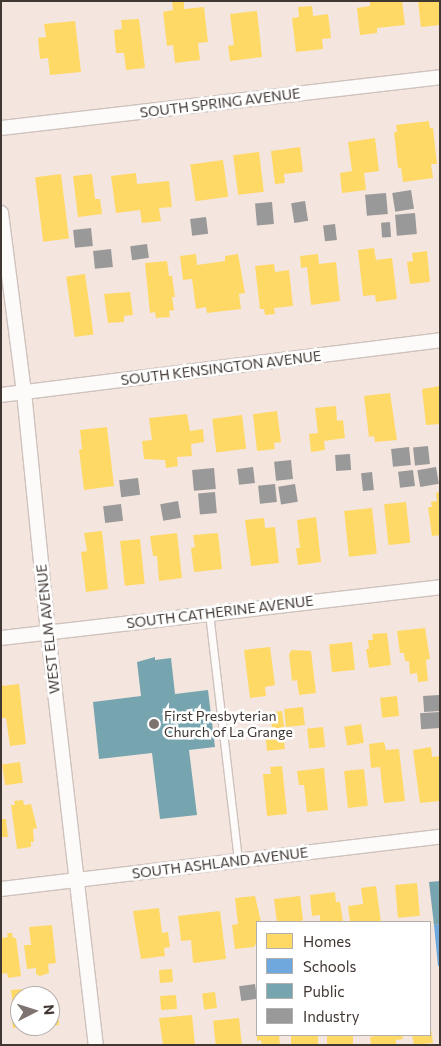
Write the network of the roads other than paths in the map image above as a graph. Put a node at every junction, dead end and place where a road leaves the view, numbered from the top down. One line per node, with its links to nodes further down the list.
1 (440, 77): 2 (street, SOUTH SPRING AVENUE)
2 (1, 128)
3 (1, 213): 5 (street, WEST ELM AVENUE)
4 (440, 340): 5 (street, SOUTH KENSINGTON AVENUE)
5 (24, 392): 6 (street, SOUTH KENSINGTON AVENUE); 9 (street, WEST ELM AVENUE)
6 (1, 394)
7 (440, 587): 8 (street, SOUTH CATHERINE AVENUE)
8 (209, 613): 9 (street, SOUTH CATHERINE AVENUE); 12 (lane)
9 (48, 632): 10 (street, SOUTH CATHERINE AVENUE); 13 (street, WEST ELM AVENUE)
10 (1, 638)
11 (440, 837): 12 (street, SOUTH ASHLAND AVENUE)
12 (238, 861): 13 (street, SOUTH ASHLAND AVENUE)
13 (78, 880): 14 (street, SOUTH ASHLAND AVENUE); 15 (street, WEST ELM AVENUE)
14 (1, 889)
15 (96, 1045)

